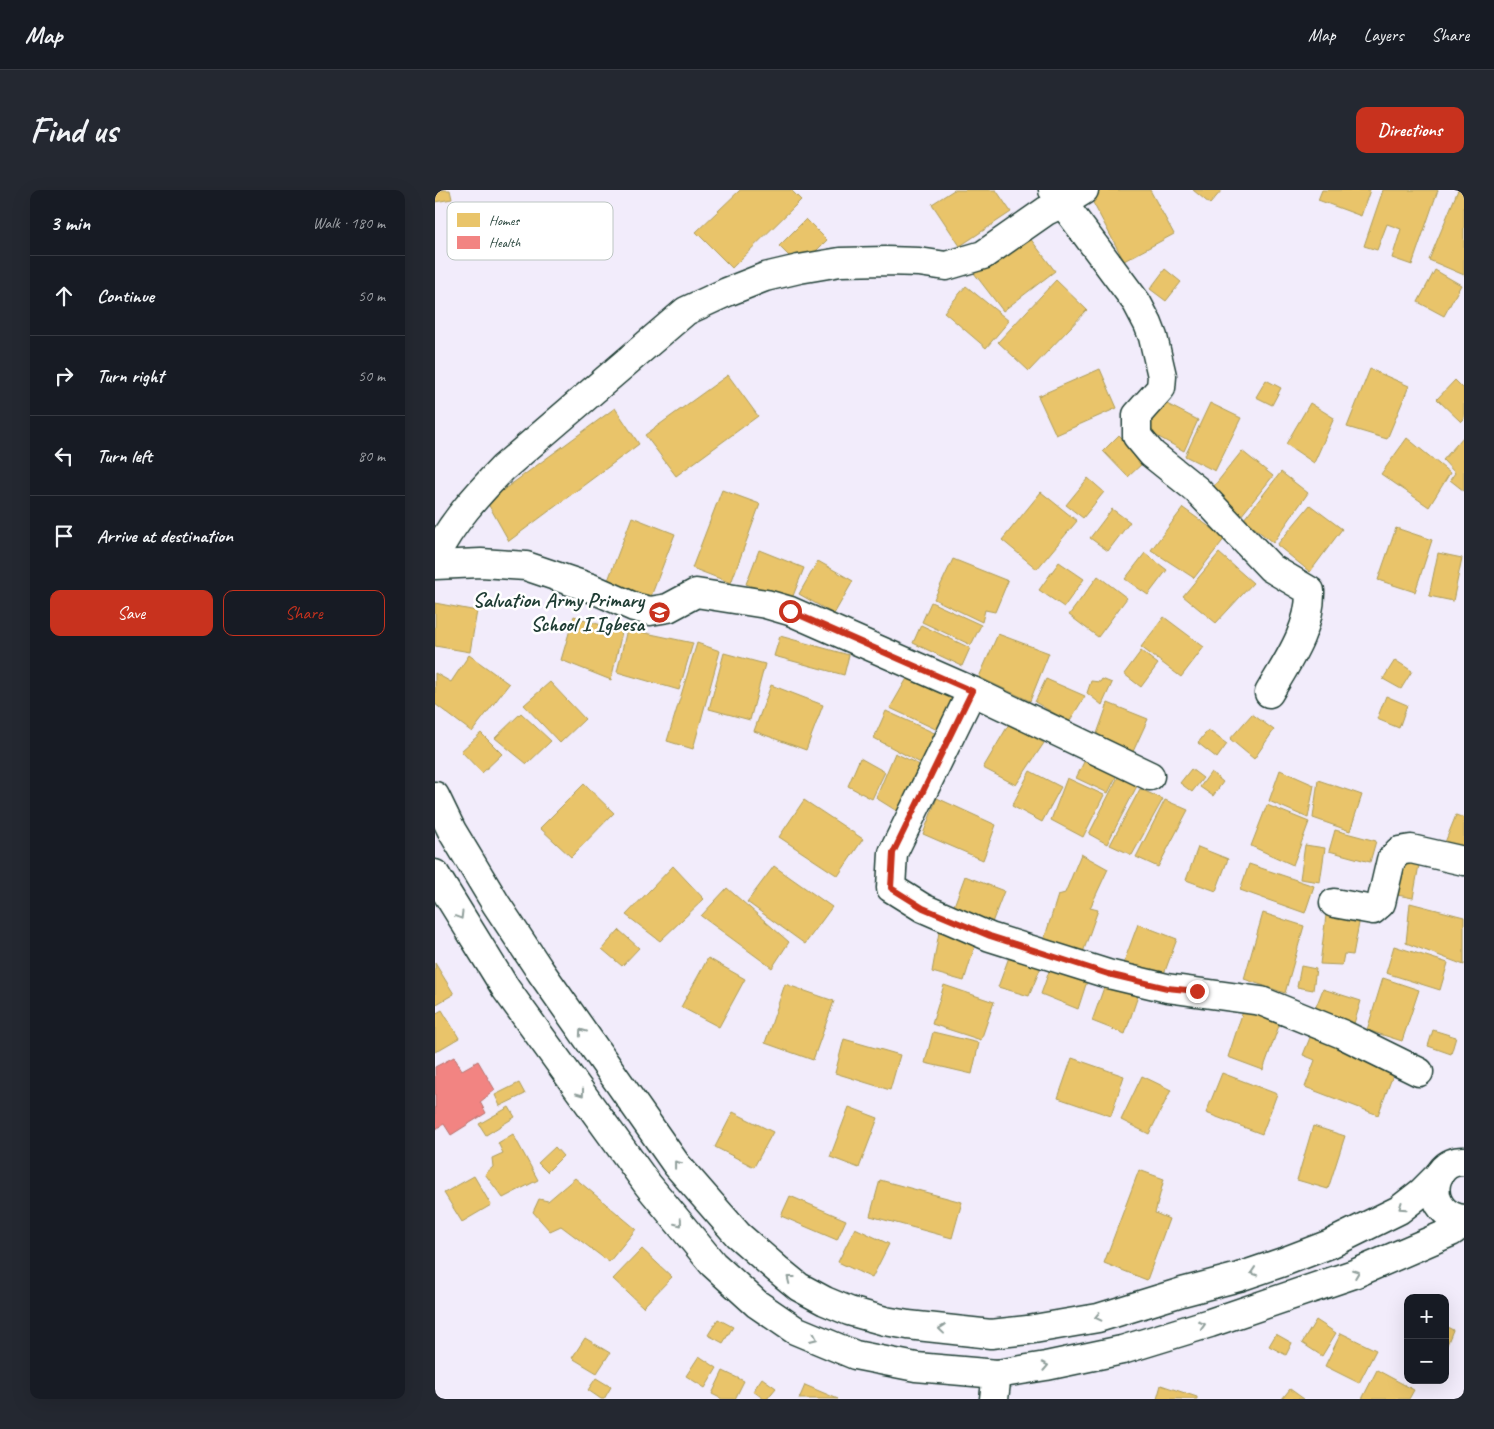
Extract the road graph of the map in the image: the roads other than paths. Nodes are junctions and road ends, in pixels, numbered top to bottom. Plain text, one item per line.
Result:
1 (1067, 194) edge
2 (435, 556) edge
3 (435, 565) edge
4 (972, 691) junction
5 (1269, 693) dead end
6 (1150, 776) dead end
7 (435, 796) edge
8 (1464, 861) edge
9 (435, 874) edge
10 (1334, 903) dead end
11 (1419, 1072) dead end
12 (1456, 1160) edge
13 (1464, 1221) edge
14 (995, 1387) edge

1 - 2 street
1 - 5 street
3 - 4 street
4 - 6 street
4 - 11 street
12 -> 7 street
8 - 10 street
9 -> 14 street
12 - 13 street
14 -> 13 street

